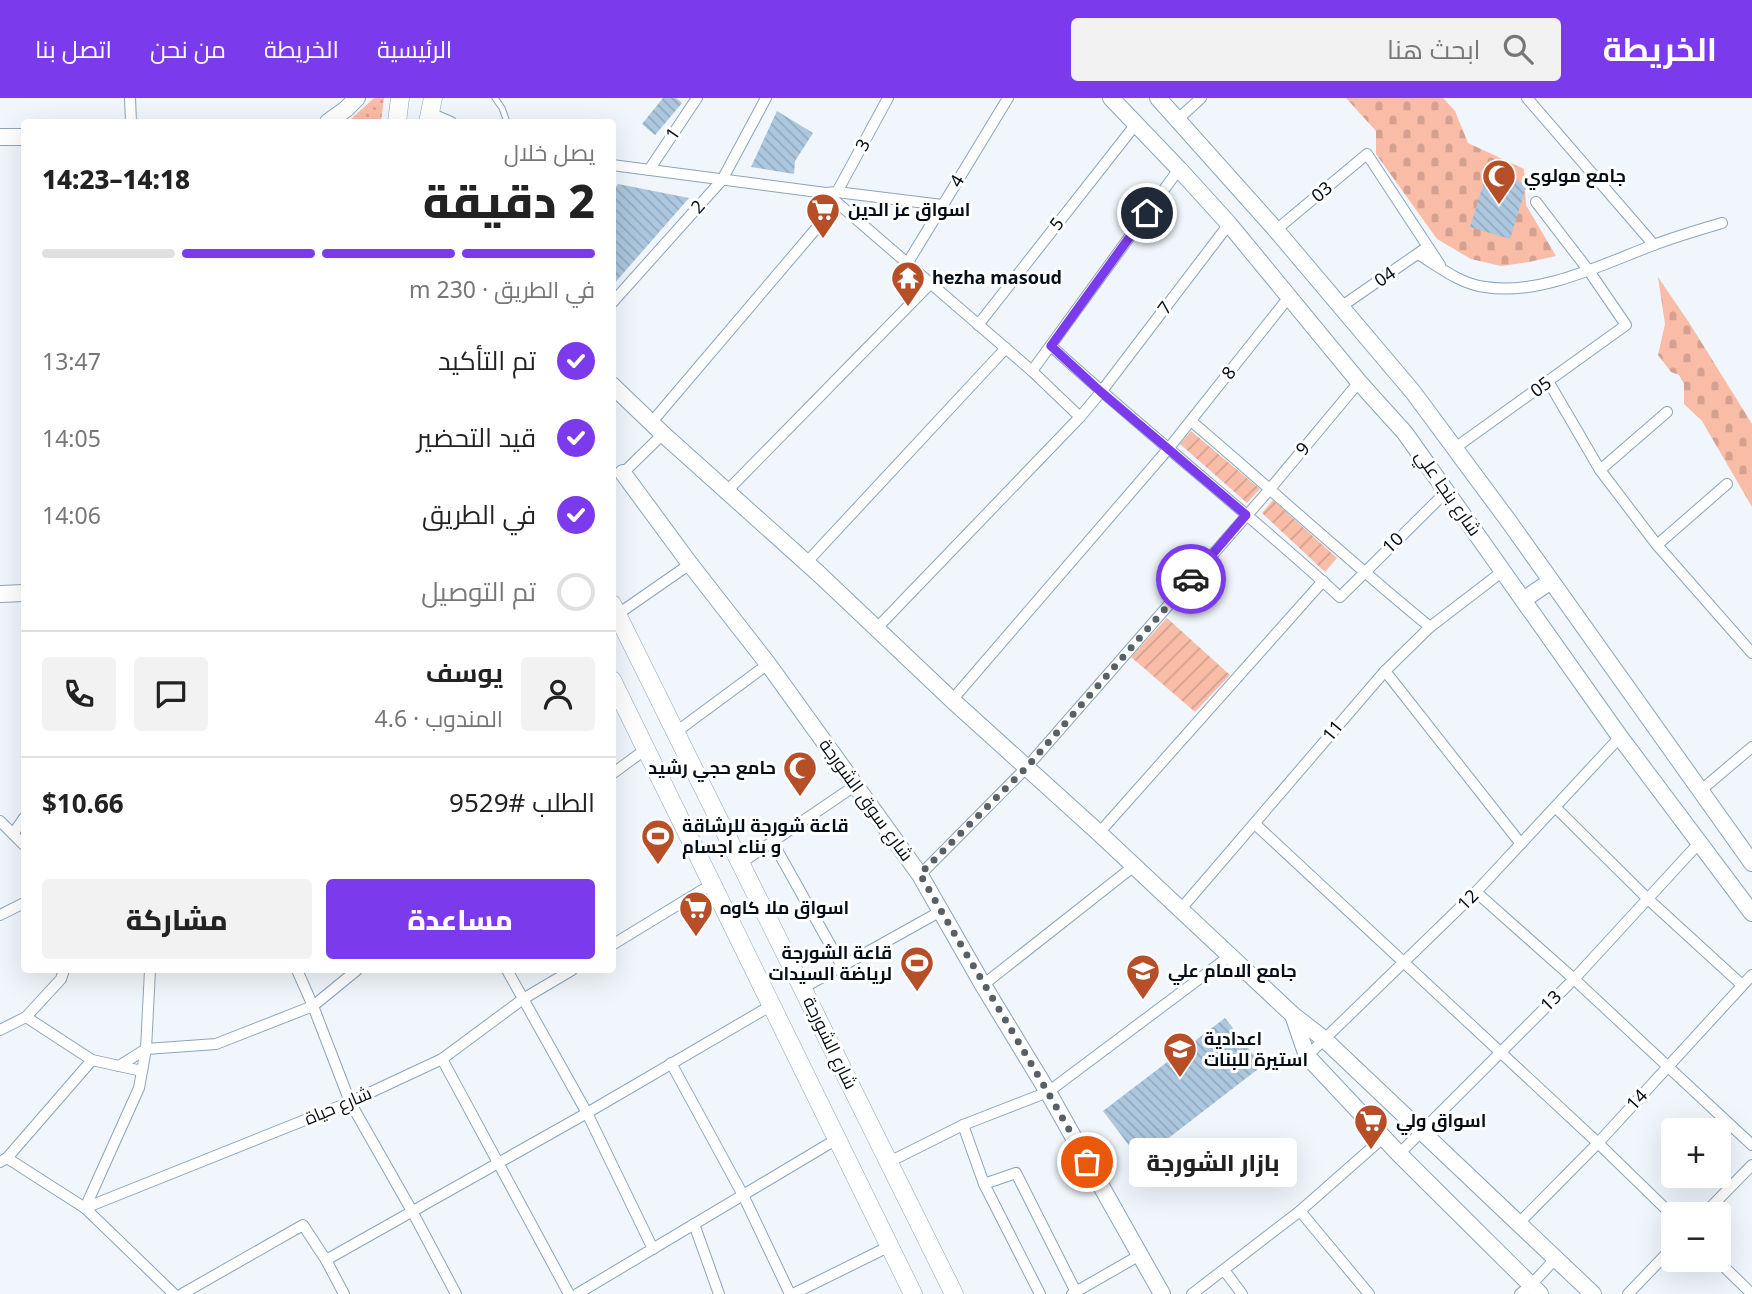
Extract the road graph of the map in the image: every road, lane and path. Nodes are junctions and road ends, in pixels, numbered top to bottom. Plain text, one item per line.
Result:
1 (130, 98) edge
2 (357, 98) edge
3 (400, 98) edge
4 (495, 98) edge
5 (697, 98) edge
6 (766, 98) edge
7 (888, 98) edge
8 (1007, 98) edge
9 (1111, 98) edge
10 (1158, 98) edge
11 (1201, 98) edge
12 (1527, 98) edge
13 (131, 119) edge
14 (332, 119) edge
15 (397, 119) edge
16 (506, 119) edge
17 (1177, 120) junction
18 (1136, 124) junction
19 (0, 137) edge
20 (21, 137) edge
21 (616, 166) edge
22 (1179, 169) junction
23 (649, 170) junction
24 (722, 180) junction
25 (832, 193) junction
26 (1536, 202) dead end
27 (837, 204) junction
28 (942, 205) junction
29 (1228, 223) junction
30 (1722, 223) dead end
31 (1276, 230) junction
32 (1654, 245) junction
33 (1423, 250) junction
34 (907, 264) junction
35 (1589, 271) junction
36 (930, 284) junction
37 (1289, 297) junction
38 (616, 299) edge
39 (1342, 306) junction
40 (978, 325) junction
41 (1051, 346) junction
42 (1006, 348) junction
43 (1032, 371) junction
44 (1548, 381) junction
45 (1359, 382) junction
46 (616, 388) edge
47 (1101, 392) junction
48 (1667, 412) dead end
49 (1080, 417) junction
50 (1191, 421) junction
51 (657, 428) junction
52 (1169, 448) junction
53 (1455, 448) junction
54 (1600, 470) junction
55 (623, 473) joint
56 (1727, 484) dead end
57 (1270, 489) junction
58 (1447, 491) junction
59 (726, 492) junction
60 (1246, 515) junction
61 (1657, 545) junction
62 (806, 563) junction
63 (690, 564) junction
64 (1503, 571) junction
65 (1363, 572) junction
66 (1323, 581) junction
67 (1551, 581) junction
68 (21, 593) edge
69 (0, 594) edge
70 (1523, 600) junction
71 (616, 611) edge
72 (616, 616) edge
73 (1430, 627) junction
74 (876, 629) junction
75 (1752, 653) edge
76 (768, 664) junction
77 (1385, 671) junction
78 (616, 688) edge
79 (952, 700) junction
80 (676, 732) junction
81 (1620, 737) junction
82 (1752, 747) edge
83 (646, 749) junction
84 (1027, 767) junction
85 (616, 771) edge
86 (856, 785) junction
87 (1700, 791) junction
88 (1555, 807) junction
89 (0, 821) edge
90 (21, 822) edge
91 (1255, 824) junction
92 (1099, 833) junction
93 (13, 834) junction
94 (772, 841) junction
95 (21, 842) edge
96 (1699, 843) junction
97 (1521, 844) junction
98 (741, 863) junction
99 (1752, 863) edge
100 (1134, 866) junction
101 (920, 874) junction
102 (712, 884) junction
103 (1476, 892) junction
104 (1648, 899) junction
105 (21, 904) edge
106 (1181, 910) junction
107 (941, 911) junction
108 (1752, 913) edge
109 (0, 915) edge
110 (616, 943) edge
111 (1231, 955) junction
112 (1404, 962) junction
113 (842, 966) junction
114 (63, 973) edge
115 (150, 973) edge
116 (299, 973) edge
117 (353, 973) edge
118 (509, 973) edge
119 (567, 973) edge
120 (1752, 975) edge
121 (1574, 979) junction
122 (983, 985) junction
123 (1742, 985) junction
124 (803, 988) junction
125 (523, 999) junction
126 (772, 1005) junction
127 (313, 1006) junction
128 (1293, 1015) junction
129 (26, 1017) junction
130 (0, 1030) edge
131 (1324, 1039) junction
132 (146, 1049) junction
133 (1500, 1052) junction
134 (1307, 1056) junction
135 (442, 1059) junction
136 (92, 1060) junction
137 (671, 1063) junction
138 (119, 1066) junction
139 (1669, 1066) junction
140 (142, 1071) junction
141 (1048, 1091) junction
142 (350, 1102) junction
143 (587, 1113) junction
144 (963, 1125) junction
145 (1420, 1131) junction
146 (1384, 1138) junction
147 (837, 1139) junction
148 (1598, 1143) junction
149 (1752, 1145) edge
150 (1399, 1154) junction
151 (4, 1160) edge
152 (498, 1162) junction
153 (889, 1162) junction
154 (1752, 1165) edge
155 (984, 1184) junction
156 (743, 1195) junction
157 (1716, 1202) edge
158 (1661, 1204) edge
159 (85, 1208) junction
160 (412, 1211) junction
161 (1300, 1211) junction
162 (1519, 1223) junction
163 (694, 1224) junction
164 (890, 1246) junction
165 (653, 1249) junction
166 (1140, 1255) junction
167 (1556, 1258) junction
168 (1661, 1260) edge
169 (326, 1261) junction
170 (1224, 1270) junction
171 (1729, 1272) edge
172 (1530, 1291) edge
173 (1075, 1293) edge
174 (174, 1294) edge
175 (182, 1294) edge
176 (344, 1294) edge
177 (456, 1294) edge
178 (569, 1294) edge
179 (577, 1294) edge
180 (719, 1294) edge
181 (791, 1294) edge
182 (913, 1294) edge
183 (954, 1294) edge
184 (1040, 1294) edge
185 (1162, 1294) edge
186 (1192, 1294) edge
187 (1242, 1294) edge
188 (1369, 1294) edge
189 (1593, 1294) edge
190 (1628, 1294) edge
191 (1752, 1294) edge

1 - 13 street
2 - 14 street
3 - 15 main road
4 - 16 lane
5 - 23 street, 1
6 - 24 street, 2
7 - 25 street, 3
8 - 28 street, 4
9 - 18 street, شارع بنجا علي
10 - 17 street, شارع بنجا علي
11 - 17 street
12 - 32 street
17 - 31 street, شارع بنجا علي
18 - 22 street, شارع بنجا علي
18 - 40 street, 5
19 - 20 street
21 - 23 street
22 - 29 street, شارع بنجا علي
22 - 41 street
23 - 24 street
24 - 25 street
24 - 38 street, 2
25 - 27 street
25 - 28 street
26 - 35 street
27 - 34 street
27 - 51 street
28 - 34 street, 4
29 - 37 street, شارع بنجا علي
29 - 47 street, 7
30 - 32 street
31 - 33 street, 03
31 - 39 street, شارع بنجا علي
32 - 35 street
33 - 35 street
33 - 39 street, 04
34 - 36 street
35 - 44 street, 05
36 - 40 street
36 - 59 street
37 - 45 street, شارع بنجا علي
37 - 50 street, 8
39 - 53 street, شارع بنجا علي
40 - 42 street
41 - 43 street
41 - 47 street
42 - 43 street
42 - 62 street
43 - 49 street
44 - 53 street, 05
44 - 54 street
45 - 57 street, 9
45 - 58 street, شارع بنجا علي
46 - 51 street
47 - 49 street, 7
47 - 52 street
48 - 54 street
49 - 74 street, 7
50 - 52 street, 8
50 - 57 street
51 - 55 street
51 - 59 street
52 - 60 street
52 - 79 street, 8
53 - 67 street, شارع بنجا علي
54 - 61 street
55 - 63 street, شارع سوق الشورجة
56 - 61 street
57 - 60 street, 9
57 - 65 street
58 - 64 street, شارع بنجا علي
58 - 65 street, 10
59 - 62 street
60 - 66 street
60 - 84 street, 9
61 - 75 street
62 - 74 street
63 - 71 street
63 - 76 street, شارع سوق الشورجة
64 - 70 street, شارع بنجا علي
64 - 73 street, 11
65 - 66 street, 10
65 - 73 street
66 - 92 street
67 - 70 street
67 - 87 street, شارع بنجا علي
68 - 69 street
70 - 81 street, شارع بنجا علي
72 - 80 main road, شارع الشورجة
73 - 77 street, 11
74 - 79 street
76 - 80 street
76 - 86 street, شارع سوق الشورجة
77 - 91 street, 11
77 - 97 street
78 - 83 main road
79 - 84 street
80 - 98 main road, شارع الشورجة
81 - 88 street, 12
81 - 96 street, شارع بنجا علي
82 - 87 street
83 - 85 street
83 - 102 main road
84 - 92 street
84 - 101 street, 9
86 - 94 street
86 - 101 street, شارع سوق الشورجة
87 - 99 street, شارع بنجا علي
88 - 97 street, 12
88 - 104 street
89 - 93 street
90 - 93 street
91 - 106 street, 11
91 - 112 street
92 - 100 street
93 - 95 street
94 - 98 street
94 - 113 street
96 - 104 street, 13
96 - 108 street, شارع بنجا علي
97 - 103 street, 12
98 - 124 main road, شارع الشورجة
100 - 106 street
100 - 122 street
101 - 107 street, شارع سوق الشورجة
102 - 110 street
102 - 126 main road
103 - 112 street, 12
103 - 121 street
104 - 121 street, 13
104 - 123 street
105 - 109 street
106 - 111 street
107 - 113 street
107 - 122 street, شارع سوق الشورجة
111 - 128 street
111 - 141 street
112 - 131 street, 12
112 - 133 street
113 - 124 street
114 - 129 street
115 - 132 street
116 - 127 street
117 - 127 street
118 - 125 street
119 - 125 street, شارع حياة
120 - 123 street, 14
121 - 133 street, 13
121 - 139 street
122 - 141 street, شارع سوق الشورجة
123 - 139 street, 14
124 - 153 main road, شارع الشورجة
125 - 135 street, شارع حياة
125 - 143 street
126 - 137 street
126 - 147 main road
127 - 132 street
127 - 142 street
128 - 131 street
128 - 134 street
129 - 130 street
129 - 136 street
131 - 134 street, 12
131 - 145 street
132 - 138 street
132 - 140 street
133 - 145 street, 13
133 - 148 street
134 - 146 street
135 - 142 street, شارع حياة
135 - 152 street
136 - 138 street
136 - 151 street
137 - 143 street
137 - 156 street
138 - 140 street
139 - 148 street, 14
139 - 149 street
140 - 159 street
141 - 144 street
141 - 166 street, شارع سوق الشورجة
142 - 159 street, شارع حياة
142 - 160 street
143 - 152 street
143 - 165 street
144 - 153 street
144 - 155 street
145 - 150 street, 13
145 - 162 street
146 - 150 street
146 - 161 street
147 - 156 street
147 - 164 main road
148 - 158 street
148 - 162 street, 14
150 - 172 street
151 - 159 street
152 - 160 street
152 - 178 street
153 - 183 main road, شارع الشورجة
154 - 157 street
155 - 173 street
155 - 184 street
156 - 163 street
156 - 181 street
159 - 174 street
160 - 169 street
160 - 177 street
161 - 170 street
161 - 188 street
162 - 167 street
163 - 165 street
163 - 180 street
164 - 181 street
164 - 182 main road
165 - 179 street
166 - 173 street
166 - 185 street, شارع سوق الشورجة
167 - 172 street
167 - 189 street
168 - 190 street
169 - 175 street
169 - 176 street
170 - 186 street
170 - 187 street
171 - 191 street

